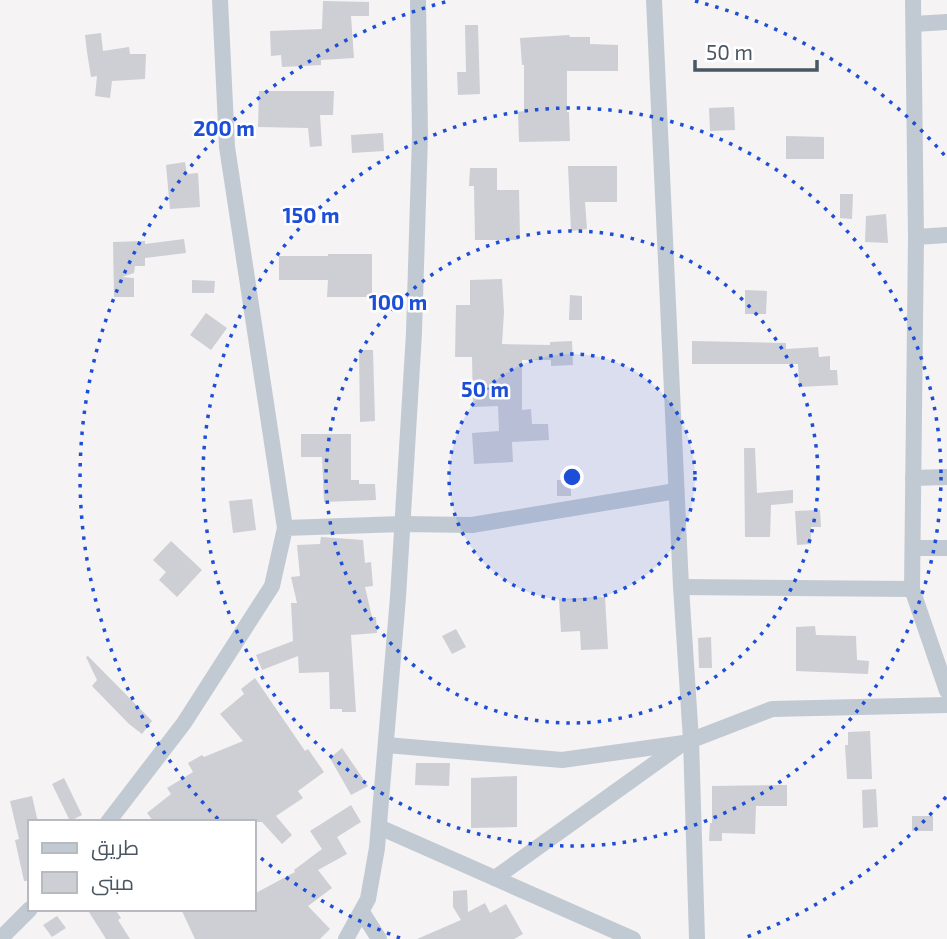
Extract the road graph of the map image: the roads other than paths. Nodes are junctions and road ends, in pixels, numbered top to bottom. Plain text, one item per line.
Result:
1 (220, 0) edge
2 (418, 0) edge
3 (654, 0) edge
4 (913, 0) edge
5 (947, 22) edge
6 (914, 23) junction
7 (947, 235) edge
8 (916, 237) junction
9 (947, 477) edge
10 (914, 478) junction
11 (677, 491) junction
12 (402, 524) junction
13 (285, 528) junction
14 (913, 548) junction
15 (947, 548) edge
16 (681, 587) junction
17 (912, 589) junction
18 (947, 691) edge
19 (947, 705) edge
20 (688, 741) junction
21 (386, 745) junction
22 (110, 820) edge
23 (379, 827) junction
24 (495, 878) junction
25 (28, 911) edge
26 (362, 912) junction
27 (0, 939) edge
28 (346, 939) edge
29 (379, 939) edge
30 (633, 939) edge
31 (697, 939) edge

1 - 13 street
2 - 12 street
3 - 11 street
4 - 6 street
5 - 6 street
6 - 8 street
7 - 8 street
8 - 10 street
9 - 10 street
10 - 14 street
11 - 12 street
11 - 16 street
12 - 13 street
12 - 21 street
13 - 22 street
14 - 15 street
14 - 17 street
16 - 17 street
16 - 20 street
17 - 18 street
19 - 20 street
20 - 21 street
20 - 24 street
20 - 31 street
21 - 23 street
23 - 24 street
23 - 26 street
24 - 30 street
25 - 27 street
26 - 28 street
26 - 29 street

